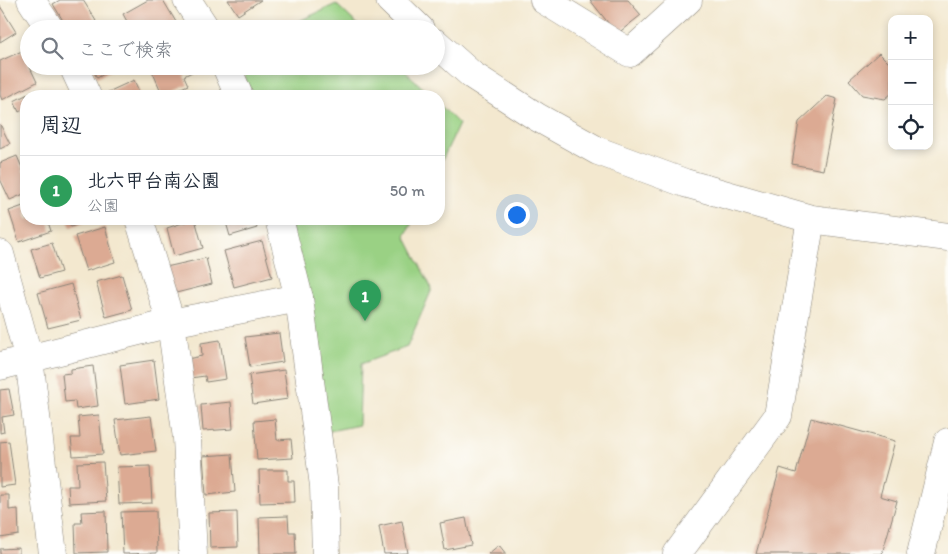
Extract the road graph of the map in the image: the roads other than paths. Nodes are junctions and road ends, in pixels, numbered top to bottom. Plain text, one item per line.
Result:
1 (31, 0) edge
2 (187, 0) edge
3 (390, 0) edge
4 (544, 0) edge
5 (688, 0) edge
6 (44, 20) edge
7 (200, 20) edge
8 (411, 20) edge
9 (445, 51) edge
10 (76, 75) edge
11 (230, 75) edge
12 (84, 90) edge
13 (236, 90) edge
14 (811, 219) junction
15 (142, 225) edge
16 (281, 225) edge
17 (948, 237) edge
18 (0, 254) edge
19 (299, 298) junction
20 (171, 323) junction
21 (29, 360) junction
22 (0, 366) edge
23 (948, 442) edge
24 (53, 554) edge
25 (193, 554) edge
26 (326, 554) edge
27 (677, 554) edge
28 (921, 554) edge

1 - 6 main road
2 - 7 main road
3 - 8 main road
4 - 5 main road
9 - 14 main road
10 - 12 main road
11 - 13 main road
14 - 17 main road
14 - 27 main road
15 - 20 main road
16 - 19 main road
18 - 21 main road
19 - 20 main road
19 - 26 main road
20 - 21 main road
20 - 25 main road
21 - 22 main road
21 - 24 main road
23 - 28 main road

